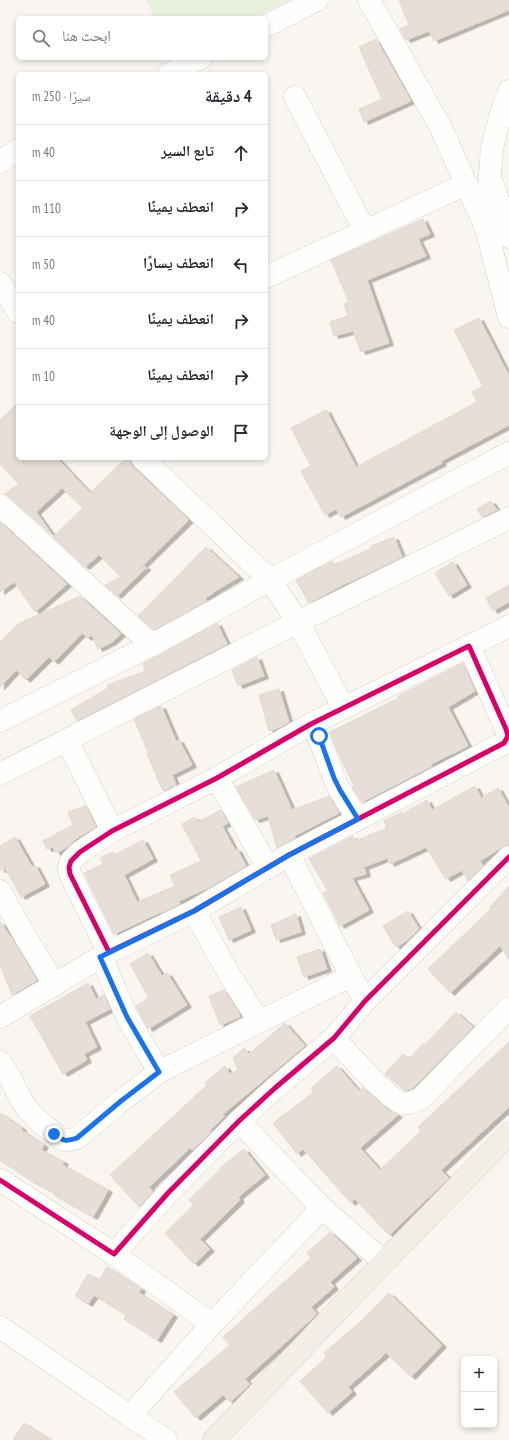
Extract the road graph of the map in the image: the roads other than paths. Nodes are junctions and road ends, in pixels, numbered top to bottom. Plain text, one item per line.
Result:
1 (317, 0) edge
2 (369, 0) edge
3 (268, 25) edge
4 (197, 60) edge
5 (173, 72) edge
6 (509, 92) edge
7 (295, 97) dead end
8 (16, 151) edge
9 (0, 162) edge
10 (490, 176) junction
11 (466, 184) junction
12 (486, 228) junction
13 (365, 231) junction
14 (509, 237) edge
15 (268, 277) edge
16 (0, 283) edge
17 (16, 309) edge
18 (509, 317) edge
19 (509, 453) edge
20 (144, 460) edge
21 (0, 505) edge
22 (509, 518) edge
23 (270, 580) junction
24 (298, 622) junction
25 (509, 626) edge
26 (152, 645) junction
27 (468, 646) junction
28 (343, 707) junction
29 (0, 721) edge
30 (311, 724) junction
31 (67, 740) junction
32 (0, 774) edge
33 (217, 778) junction
34 (358, 819) junction
35 (112, 830) junction
36 (289, 855) junction
37 (509, 857) edge
38 (268, 868) junction
39 (0, 891) edge
40 (194, 911) junction
41 (105, 954) junction
42 (351, 976) junction
43 (54, 984) junction
44 (365, 1001) junction
45 (509, 1008) edge
46 (0, 1017) edge
47 (260, 1021) junction
48 (334, 1038) junction
49 (0, 1062) edge
50 (159, 1072) junction
51 (238, 1121) junction
52 (509, 1134) edge
53 (0, 1180) edge
54 (322, 1208) junction
55 (114, 1254) junction
56 (384, 1262) junction
57 (212, 1324) junction
58 (0, 1328) edge
59 (130, 1416) junction
60 (166, 1440) edge
61 (214, 1440) edge

1 - 3 street
2 - 11 street
4 - 5 street
6 - 10 street
7 - 13 street
8 - 9 street
10 - 12 street
10 - 14 street
11 - 12 street
11 - 13 street
12 - 18 street
13 - 15 street
16 - 17 street
19 - 23 street
20 - 23 street
21 - 26 street
22 - 24 street
23 - 24 street
23 - 26 street
24 - 28 street
24 - 31 street
25 - 27 street
26 - 29 street
27 - 28 street
27 - 34 street
28 - 30 street
30 - 33 street
30 - 34 street
31 - 32 street
31 - 35 street
33 - 35 street
33 - 38 street
34 - 36 street
35 - 41 street
36 - 38 street
36 - 42 street
37 - 44 street
38 - 40 street
39 - 43 street
40 - 41 street
40 - 47 street
41 - 43 street
41 - 50 street
42 - 44 street
42 - 47 street
43 - 46 street
44 - 48 street
45 - 48 street
47 - 50 street
48 - 51 street
49 - 50 street
51 - 54 street
51 - 55 street
52 - 56 main road
53 - 55 street
54 - 56 street
54 - 57 street
55 - 57 street
56 - 61 main road
57 - 59 street
58 - 59 street
59 - 60 street

